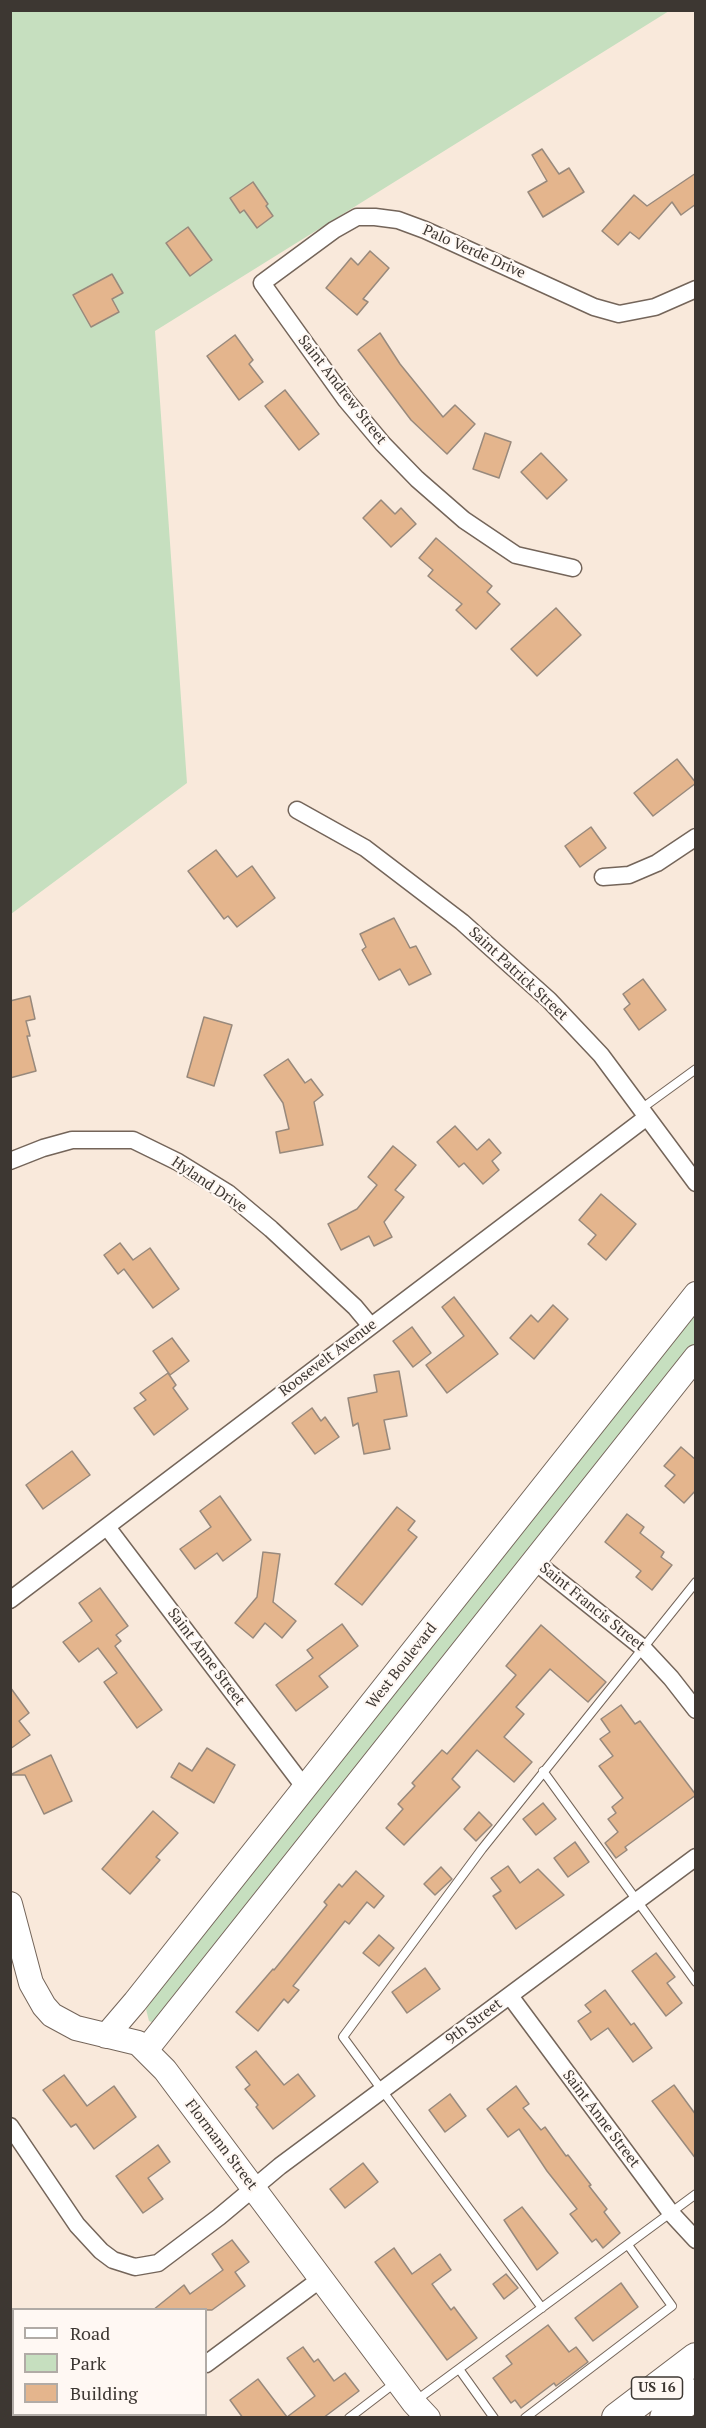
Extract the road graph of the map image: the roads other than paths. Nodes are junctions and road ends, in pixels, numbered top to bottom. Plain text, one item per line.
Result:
1 (262, 283) joint
2 (696, 289) edge
3 (573, 568) dead end
4 (297, 810) dead end
5 (696, 837) edge
6 (603, 877) dead end
7 (696, 1068) edge
8 (644, 1113) junction
9 (10, 1161) edge
10 (696, 1183) edge
11 (696, 1294) edge
12 (370, 1326) junction
13 (696, 1357) edge
14 (107, 1527) junction
15 (533, 1560) junction
16 (696, 1582) edge
17 (10, 1600) edge
18 (644, 1648) junction
19 (696, 1710) edge
20 (543, 1771) junction
21 (305, 1788) junction
22 (696, 1857) edge
23 (636, 1902) junction
24 (10, 1904) edge
25 (696, 1982) edge
26 (510, 1996) junction
27 (106, 2036) junction
28 (146, 2050) junction
29 (381, 2091) junction
30 (10, 2126) edge
31 (253, 2187) junction
32 (696, 2194) edge
33 (671, 2212) junction
34 (696, 2240) edge
35 (628, 2245) junction
36 (322, 2278) junction
37 (542, 2308) junction
38 (696, 2358) edge
39 (207, 2363) edge
40 (459, 2369) junction
41 (398, 2381) junction
42 (696, 2394) edge
43 (421, 2410) edge
44 (352, 2417) edge
45 (494, 2418) edge
46 (525, 2418) edge
47 (617, 2418) edge
48 (665, 2418) edge

1 - 2 street, Palo Verde Drive
1 - 3 street, Saint Andrew Street
4 - 8 street, Saint Patrick Street
5 - 6 street
7 - 8 lane
8 - 10 street, Saint Patrick Street
8 - 12 street, Roosevelt Avenue
9 - 12 street, Hyland Drive
11 - 21 street, West Boulevard
12 - 14 street, Roosevelt Avenue
13 - 15 street
14 - 17 street, Roosevelt Avenue
14 - 21 street, Saint Anne Street
15 - 18 street, Saint Francis Street
15 - 28 street
16 - 18 lane
18 - 19 street, Saint Francis Street
18 - 20 lane
20 - 23 lane
20 - 29 lane
21 - 27 street, West Boulevard
22 - 23 street, 9th Street
23 - 25 lane
23 - 26 street, 9th Street
24 - 27 street, Flormann Street
26 - 29 street, 9th Street
26 - 33 street, Saint Anne Street
27 - 28 street, Flormann Street
28 - 31 street, Flormann Street
29 - 31 street, 9th Street
29 - 37 lane
30 - 31 street, 9th Street
31 - 36 street, Flormann Street
32 - 33 lane
33 - 34 street, Saint Anne Street
33 - 35 lane
35 - 37 lane
35 - 46 lane
36 - 39 street
36 - 41 street, Flormann Street
37 - 40 lane
38 - 47 highway, US 16
40 - 43 lane
40 - 45 lane
41 - 43 street, Flormann Street
41 - 44 lane
42 - 48 highway, US 16

